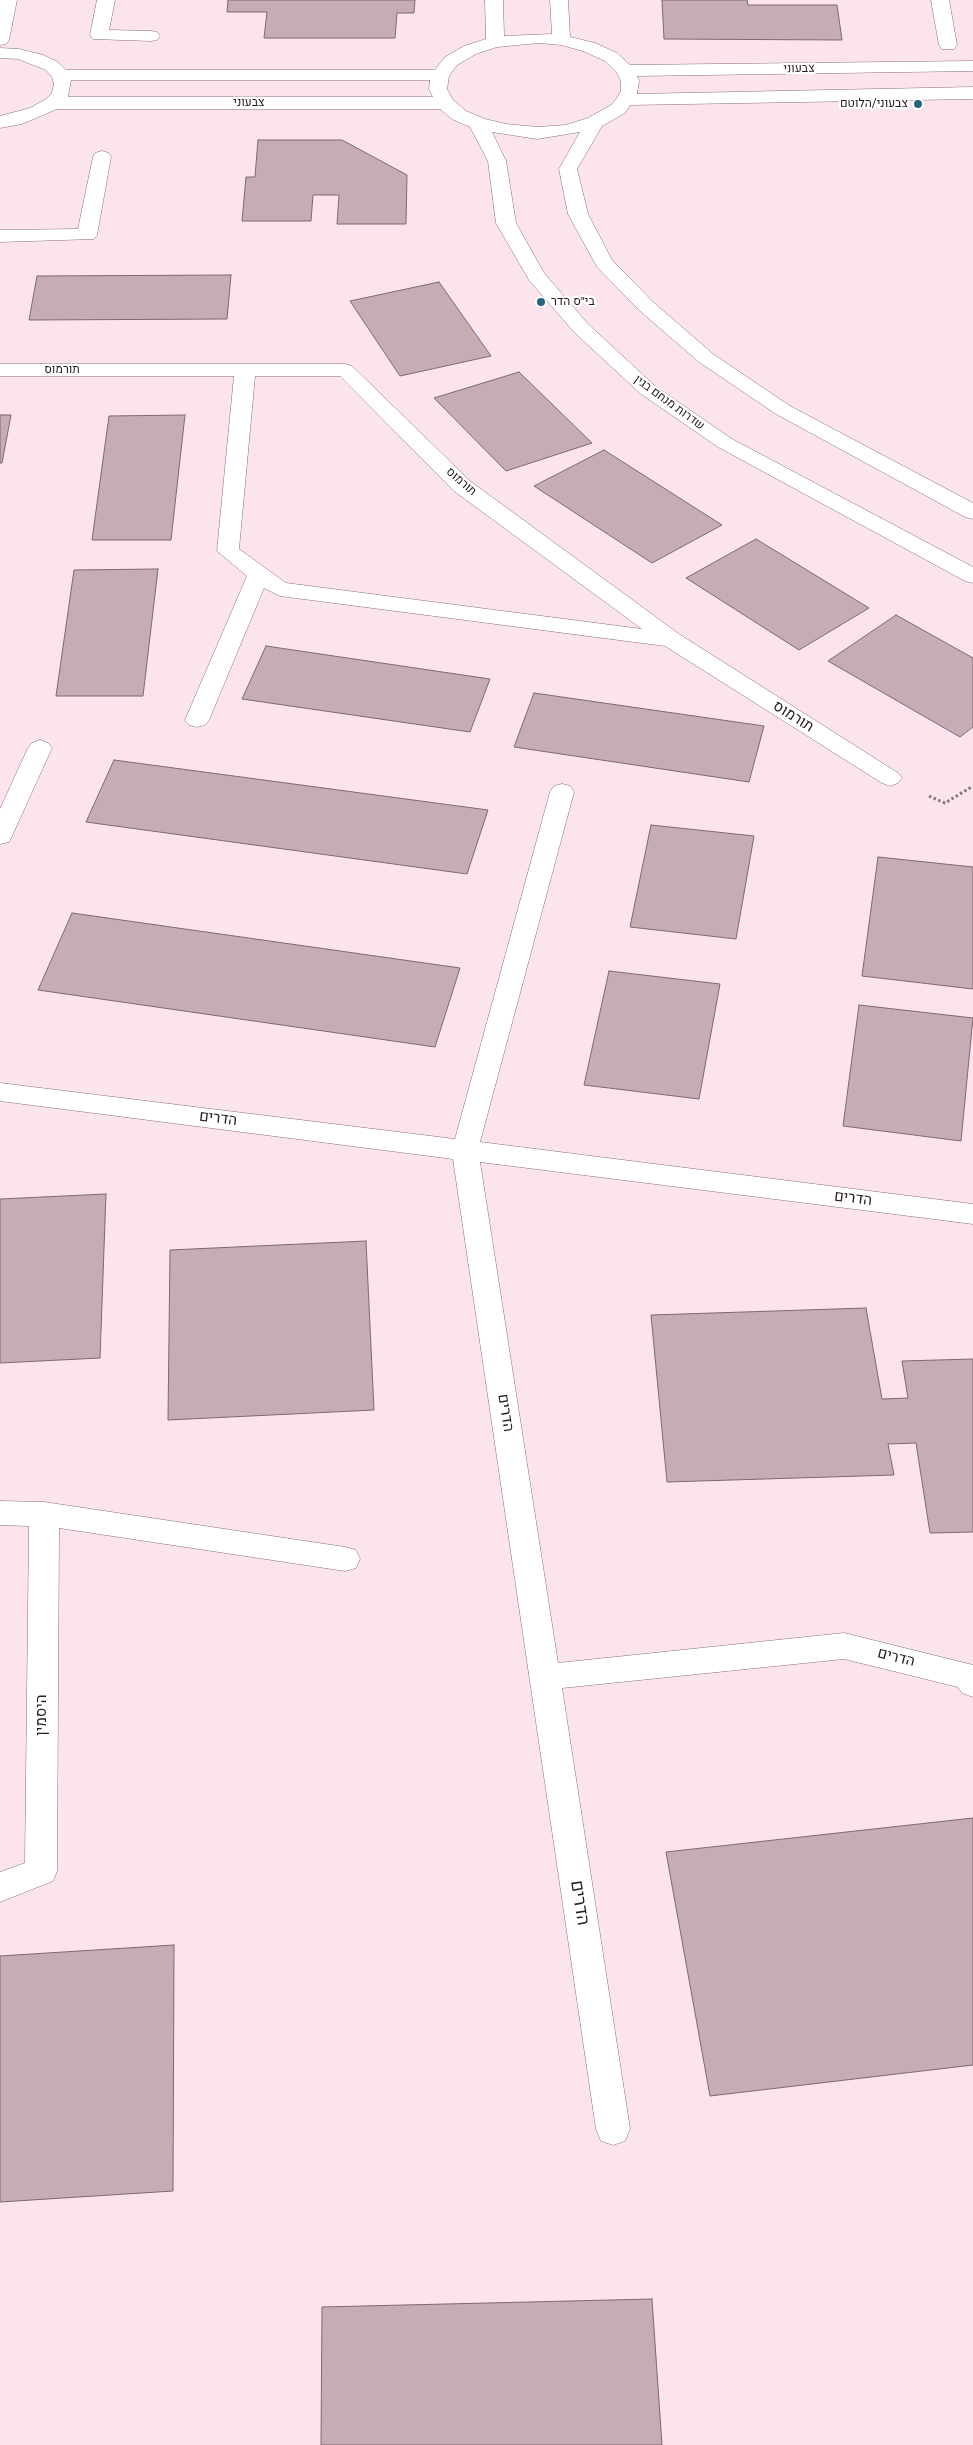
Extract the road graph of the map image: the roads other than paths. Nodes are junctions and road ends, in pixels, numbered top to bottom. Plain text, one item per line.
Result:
1 (8, 0) edge
2 (106, 0) edge
3 (494, 0) edge
4 (559, 0) edge
5 (940, 0) edge
6 (150, 36) dead end
7 (0, 40) edge
8 (561, 40) junction
9 (495, 42) junction
10 (948, 45) dead end
11 (0, 53) edge
12 (973, 66) edge
13 (625, 71) junction
14 (440, 74) junction
15 (61, 75) junction
16 (973, 93) edge
17 (626, 100) junction
18 (53, 102) junction
19 (445, 103) junction
20 (0, 122) edge
21 (595, 122) junction
22 (478, 124) junction
23 (102, 157) dead end
24 (0, 236) edge
25 (0, 370) edge
26 (245, 370) junction
27 (973, 512) edge
28 (259, 574) junction
29 (973, 576) edge
30 (671, 639) junction
31 (197, 720) dead end
32 (40, 748) dead end
33 (890, 778) dead end
34 (562, 792) dead end
35 (0, 836) edge
36 (0, 1092) edge
37 (465, 1150) junction
38 (973, 1214) edge
39 (0, 1513) edge
40 (44, 1514) junction
41 (345, 1560) dead end
42 (545, 1677) junction
43 (973, 1684) edge
44 (0, 1887) edge
45 (613, 2130) dead end

1 - 7 street
2 - 6 street
3 - 9 street
4 - 8 street
5 - 10 street
8 - 9 street
8 - 13 street
9 - 14 street
11 - 15 street
12 - 13 street, צבעוני
13 - 17 street
14 - 15 street, צבעוני
14 - 19 street
15 - 18 street
16 - 17 street, צבעוני
17 - 21 street
18 - 19 street, צבעוני
18 - 20 street
19 - 22 street
21 - 22 street
21 - 27 street
22 - 29 street, שדרות מנחם בגין
23 - 24 street
25 - 26 street, תורמוס
26 - 28 street, תורמוס
26 - 30 street, תורמוס
28 - 30 street, תורמוס
28 - 31 street
30 - 33 street, תורמוס
32 - 35 street
34 - 37 street
36 - 37 street, הדרים
37 - 38 street, הדרים
37 - 42 street, הדרים
39 - 40 street
40 - 41 street
40 - 44 street, היסמין
42 - 43 street, הדרים
42 - 45 street, הדרים

